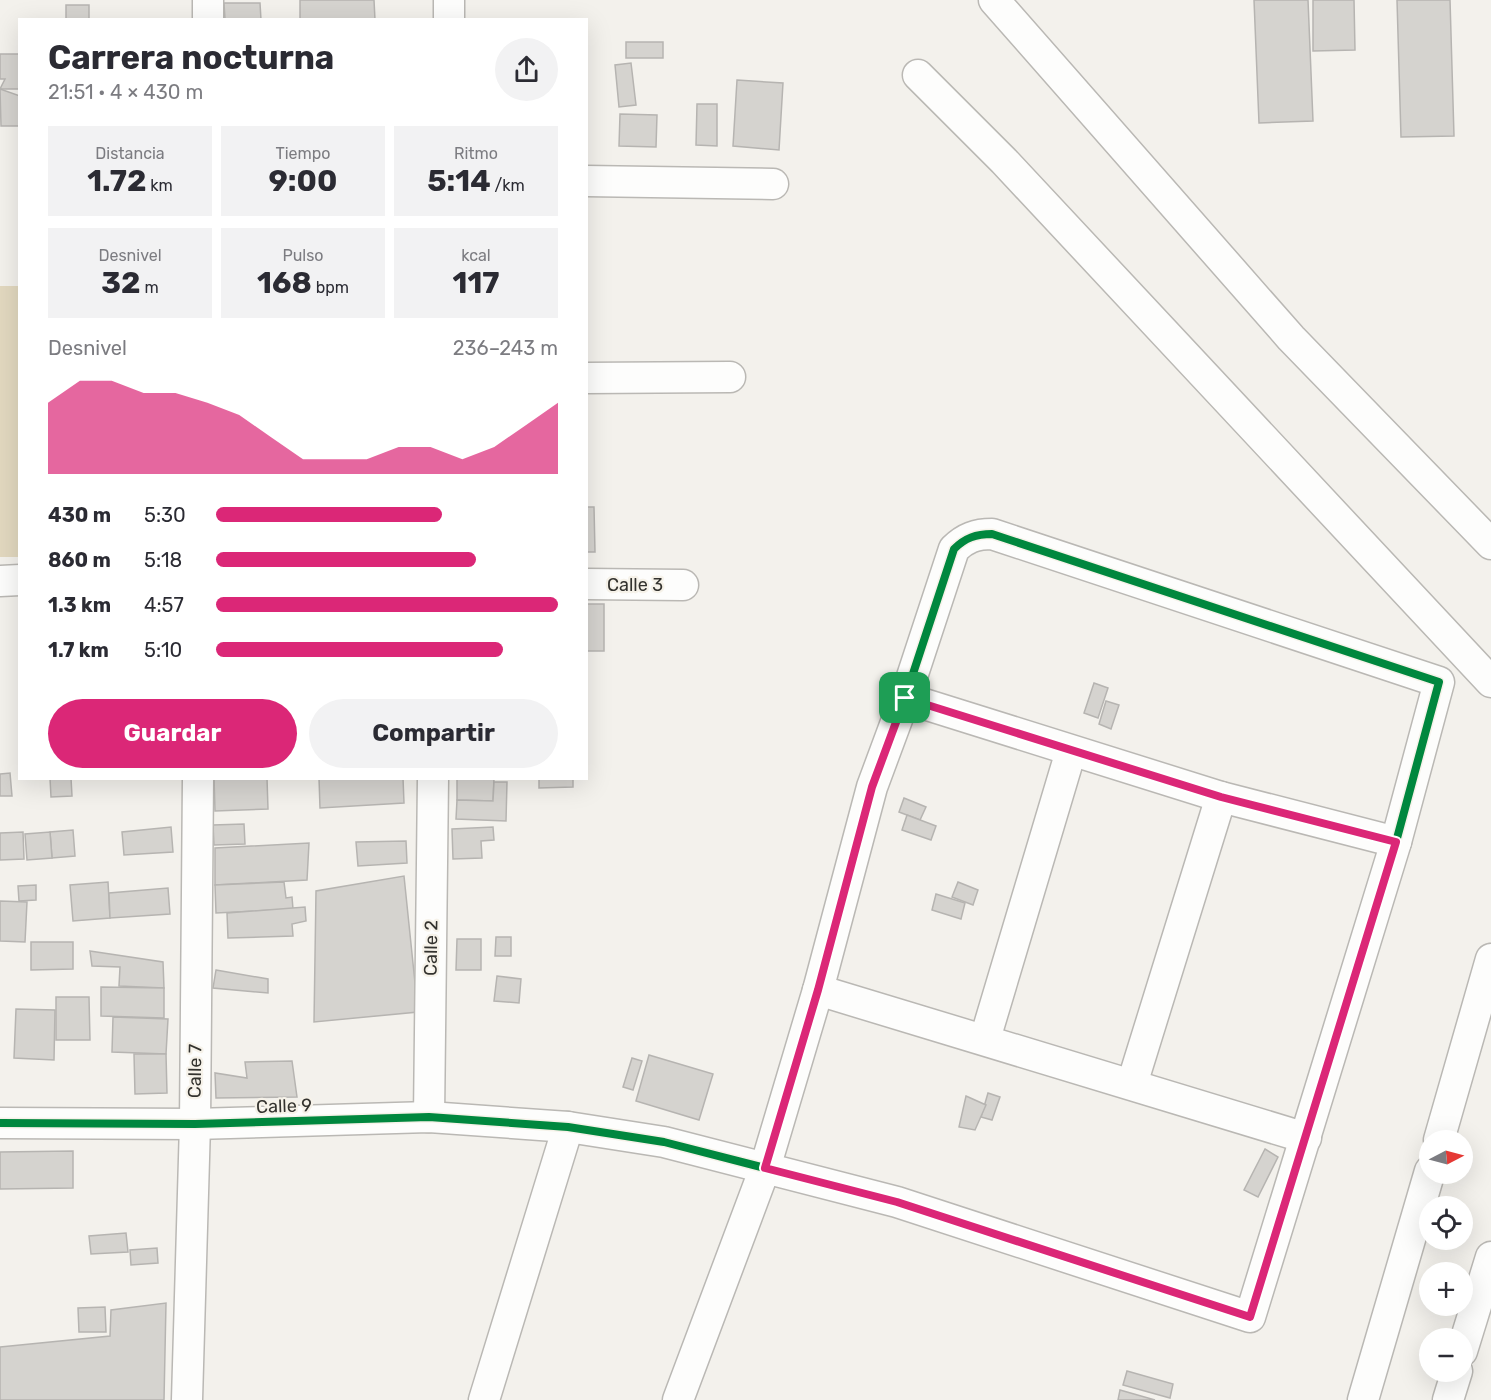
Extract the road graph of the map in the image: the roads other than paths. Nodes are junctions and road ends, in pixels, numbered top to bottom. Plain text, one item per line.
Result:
1 (208, 0) edge
2 (450, 0) edge
3 (994, 0) edge
4 (208, 18) edge
5 (449, 18) edge
6 (918, 75) dead end
7 (588, 181) edge
8 (772, 184) dead end
9 (730, 377) dead end
10 (588, 378) edge
11 (1491, 544) edge
12 (18, 580) edge
13 (0, 581) edge
14 (588, 585) edge
15 (682, 585) dead end
16 (1455, 642) junction
17 (1438, 682) junction
18 (1491, 682) edge
19 (905, 698) junction
20 (1071, 751) junction
21 (198, 780) edge
22 (433, 780) edge
23 (1221, 797) junction
24 (1396, 842) junction
25 (1491, 959) edge
26 (818, 990) junction
27 (985, 1039) junction
28 (1132, 1084) junction
29 (429, 1117) junction
30 (0, 1123) edge
31 (195, 1124) junction
32 (568, 1127) junction
33 (1442, 1130) edge
34 (1306, 1138) junction
35 (765, 1168) junction
36 (1426, 1184) edge
37 (1491, 1257) edge
38 (1469, 1328) edge
39 (1454, 1382) edge
40 (186, 1400) edge
41 (484, 1400) edge
42 (678, 1400) edge
43 (1363, 1400) edge
44 (1448, 1400) edge

1 - 4 street
2 - 5 street
3 - 11 street
6 - 16 street
7 - 8 street
9 - 10 street
12 - 13 street
14 - 15 street, Calle 3
16 - 17 street
16 - 18 street
17 - 19 street
17 - 24 street
19 - 20 street
19 - 26 street
20 - 23 street
20 - 27 street
21 - 31 street, Calle 7
22 - 29 street, Calle 2
23 - 24 street
23 - 28 street
24 - 34 street
25 - 33 street
26 - 27 street
26 - 35 street
27 - 28 street
28 - 34 street
29 - 31 street, Calle 9
29 - 32 street, Calle 9
30 - 31 street, Calle 9
31 - 40 street, Calle 7
32 - 35 street, Calle 9
32 - 41 street
34 - 35 street, Calle 9
35 - 42 street
36 - 43 street
37 - 38 street
39 - 44 street

